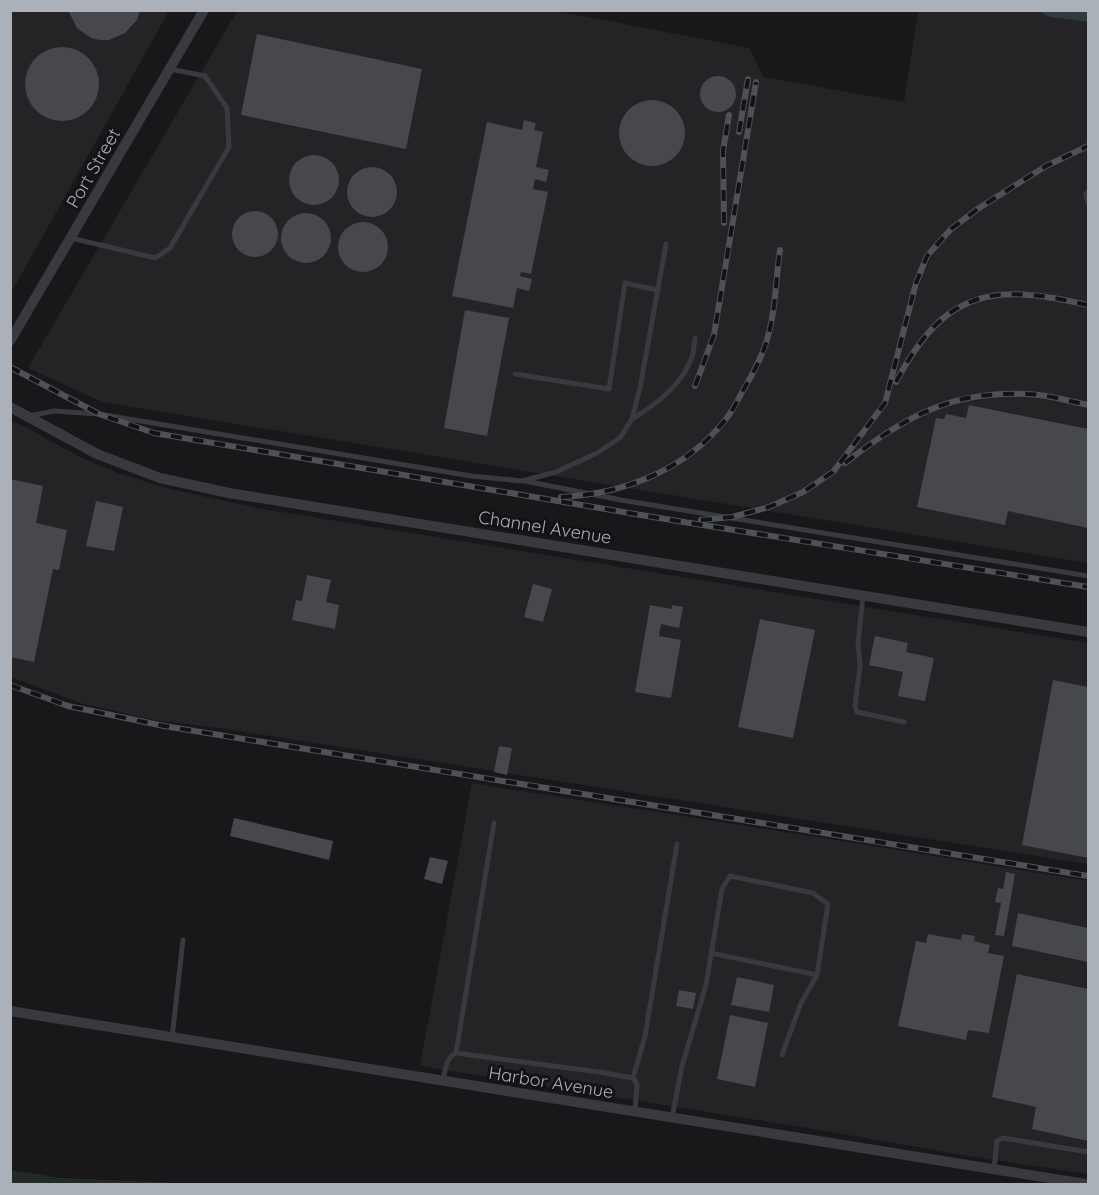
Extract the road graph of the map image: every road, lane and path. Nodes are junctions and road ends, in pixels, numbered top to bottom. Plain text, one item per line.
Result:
1 (204, 10) edge
2 (170, 69) junction
3 (1089, 192) edge
4 (1089, 203) edge
5 (71, 238) junction
6 (666, 244) dead end
7 (657, 290) junction
8 (695, 338) dead end
9 (10, 341) edge
10 (515, 374) dead end
11 (10, 407) edge
12 (28, 416) junction
13 (632, 419) junction
14 (522, 481) junction
15 (1089, 576) edge
16 (863, 596) junction
17 (1089, 632) edge
18 (904, 722) dead end
19 (494, 823) dead end
20 (677, 844) dead end
21 (183, 940) dead end
22 (711, 953) junction
23 (817, 975) junction
24 (10, 1011) edge
25 (172, 1038) junction
26 (456, 1053) junction
27 (782, 1055) dead end
28 (633, 1078) junction
29 (443, 1081) junction
30 (635, 1112) junction
31 (672, 1118) junction
32 (1089, 1152) edge
33 (994, 1170) junction
34 (1086, 1185) edge

1 - 2 street, Port Street
2 - 5 street, Port Street
2 - 5 lane
3 - 4 lane
5 - 9 street, Port Street
6 - 7 lane
7 - 10 lane
7 - 13 lane
8 - 13 lane
11 - 12 street, Channel Avenue
12 - 14 lane
12 - 16 street, Channel Avenue
13 - 14 lane
14 - 15 lane
16 - 17 street, Channel Avenue
16 - 18 lane
19 - 26 lane
20 - 28 lane
21 - 25 lane
22 - 23 lane
22 - 23 lane
22 - 31 lane
23 - 27 lane
24 - 25 street, Harbor Avenue
25 - 29 street, Harbor Avenue
26 - 28 lane
26 - 29 lane
28 - 30 lane
29 - 30 street, Harbor Avenue
30 - 31 street, Harbor Avenue
31 - 33 street, Harbor Avenue
32 - 33 lane
33 - 34 street, Harbor Avenue

